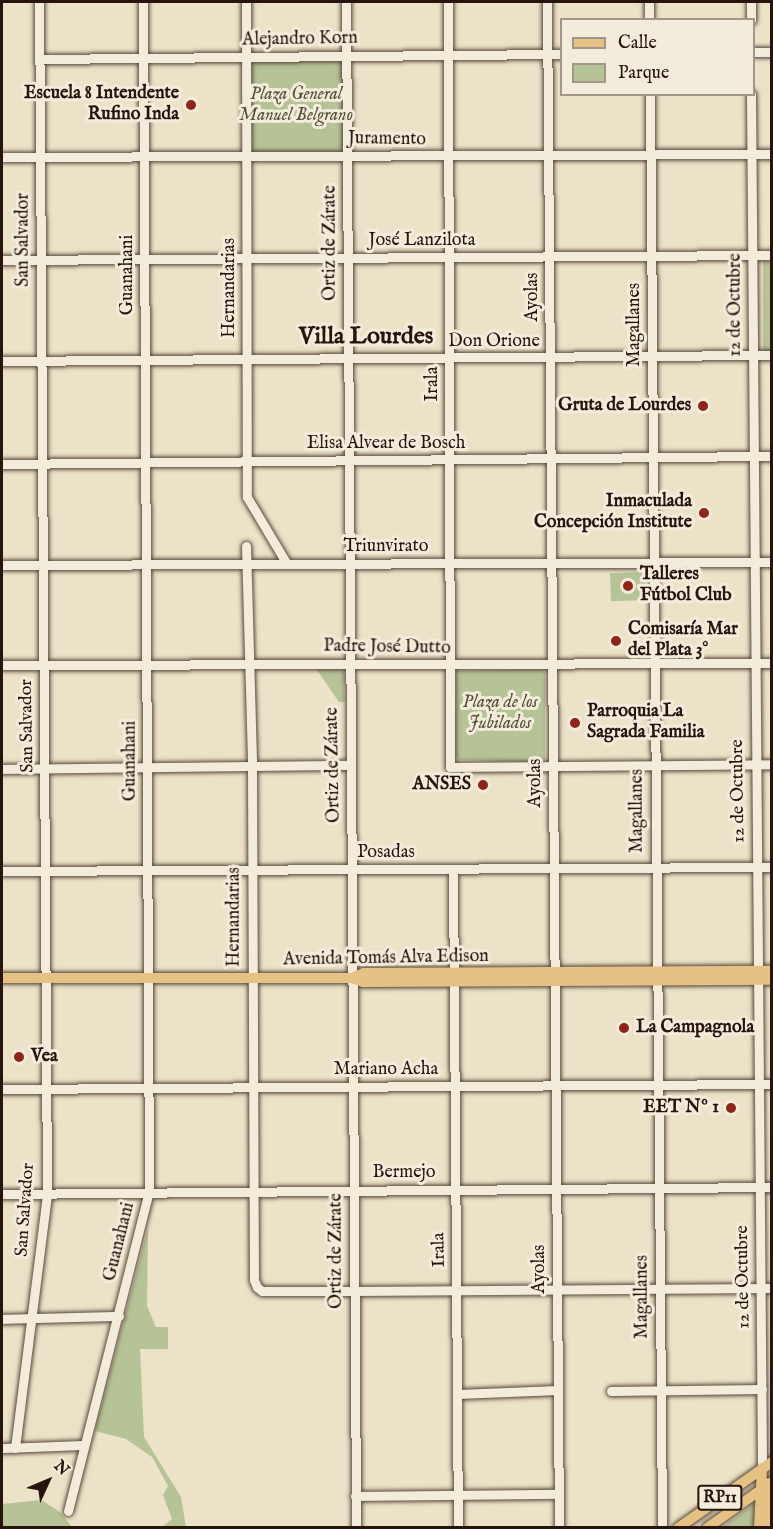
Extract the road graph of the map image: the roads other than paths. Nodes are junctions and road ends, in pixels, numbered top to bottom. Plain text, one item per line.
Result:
1 (39, 2) edge
2 (143, 2) edge
3 (246, 2) edge
4 (346, 2) edge
5 (448, 2) edge
6 (547, 2) edge
7 (649, 2) edge
8 (751, 2) edge
9 (650, 18) edge
10 (751, 18) edge
11 (755, 52) edge
12 (771, 52) edge
13 (548, 54) junction
14 (560, 54) edge
15 (450, 55) junction
16 (347, 56) junction
17 (246, 57) junction
18 (144, 58) junction
19 (39, 59) junction
20 (650, 96) edge
21 (751, 96) edge
22 (752, 154) junction
23 (771, 154) edge
24 (650, 155) junction
25 (144, 156) junction
26 (347, 156) junction
27 (548, 156) junction
28 (40, 157) junction
29 (245, 157) junction
30 (2, 158) edge
31 (448, 158) junction
32 (752, 255) junction
33 (771, 255) edge
34 (549, 256) junction
35 (651, 256) junction
36 (450, 257) junction
37 (248, 258) junction
38 (348, 258) junction
39 (145, 259) junction
40 (2, 260) edge
41 (41, 260) junction
42 (753, 355) junction
43 (771, 355) edge
44 (652, 357) junction
45 (449, 358) junction
46 (550, 358) junction
47 (347, 359) junction
48 (145, 360) junction
49 (246, 360) junction
50 (2, 361) edge
51 (42, 361) junction
52 (754, 456) junction
53 (771, 456) edge
54 (652, 459) junction
55 (450, 460) junction
56 (550, 460) junction
57 (349, 461) junction
58 (247, 462) junction
59 (146, 463) junction
60 (2, 464) edge
61 (43, 464) junction
62 (246, 546) dead end
63 (771, 561) edge
64 (551, 562) junction
65 (653, 562) junction
66 (754, 562) junction
67 (350, 563) junction
68 (447, 563) junction
69 (43, 564) junction
70 (146, 564) junction
71 (246, 564) junction
72 (287, 564) junction
73 (2, 565) edge
74 (349, 663) junction
75 (754, 663) junction
76 (771, 663) edge
77 (248, 664) junction
78 (654, 664) junction
79 (2, 665) edge
80 (44, 665) junction
81 (147, 665) junction
82 (450, 665) junction
83 (552, 665) junction
84 (756, 764) junction
85 (771, 764) edge
86 (351, 765) junction
87 (654, 765) junction
88 (147, 767) junction
89 (252, 767) junction
90 (553, 767) junction
91 (2, 769) edge
92 (45, 769) junction
93 (655, 867) junction
94 (756, 867) junction
95 (771, 867) edge
96 (553, 868) junction
97 (453, 869) junction
98 (252, 870) junction
99 (352, 870) junction
100 (2, 871) edge
101 (45, 871) junction
102 (148, 871) junction
103 (771, 971) edge
104 (655, 976) junction
105 (757, 976) junction
106 (453, 977) junction
107 (554, 977) junction
108 (2, 978) edge
109 (46, 978) junction
110 (148, 978) junction
111 (252, 978) junction
112 (352, 978) junction
113 (771, 980) edge
114 (759, 1084) junction
115 (771, 1084) edge
116 (655, 1085) junction
117 (454, 1086) junction
118 (555, 1086) junction
119 (252, 1087) junction
120 (353, 1087) junction
121 (149, 1088) junction
122 (2, 1089) edge
123 (47, 1089) junction
124 (771, 1186) edge
125 (760, 1187) junction
126 (556, 1188) junction
127 (659, 1188) junction
128 (456, 1189) junction
129 (354, 1190) junction
130 (253, 1191) junction
131 (149, 1192) junction
132 (2, 1194) edge
133 (47, 1194) junction
134 (660, 1288) junction
135 (760, 1288) junction
136 (771, 1288) edge
137 (557, 1290) junction
138 (354, 1291) junction
139 (457, 1291) junction
140 (119, 1316) junction
141 (2, 1319) edge
142 (32, 1319) junction
143 (762, 1389) junction
144 (558, 1390) junction
145 (661, 1390) junction
146 (611, 1391) dead end
147 (457, 1394) junction
148 (84, 1445) junction
149 (2, 1448) edge
150 (15, 1448) junction
151 (767, 1465) edge
152 (765, 1487) edge
153 (458, 1494) junction
154 (559, 1494) junction
155 (356, 1496) junction
156 (68, 1511) dead end
157 (356, 1527) edge
158 (458, 1527) edge
159 (559, 1527) edge
160 (662, 1527) edge
161 (678, 1527) edge
162 (707, 1527) edge
163 (759, 1527) edge
164 (766, 1527) edge

1 - 19 street, San Salvador
2 - 18 street, Guanahani
3 - 17 street, Hernandarias
4 - 16 street, Ortiz de Zárate
5 - 15 street, Irala
6 - 13 street, Ayolas
7 - 9 street
8 - 10 street
11 - 12 street
13 - 14 street, Alejandro Korn
13 - 15 street, Alejandro Korn
13 - 27 street, Ayolas
15 - 16 street, Alejandro Korn
15 - 31 street, Irala
16 - 17 street, Alejandro Korn
16 - 26 street, Ortiz de Zárate
17 - 18 street, Alejandro Korn
17 - 29 street, Hernandarias
18 - 19 street, Alejandro Korn
18 - 25 street, Guanahani
19 - 28 street, San Salvador
20 - 24 street, Magallanes
21 - 22 street, 12 de Octubre
22 - 23 street, Juramento
22 - 24 street, Juramento
22 - 32 street, 12 de Octubre
24 - 27 street, Juramento
24 - 35 street, Magallanes
25 - 28 street, Juramento
25 - 29 street, Juramento
25 - 39 street, Guanahani
26 - 29 street, Juramento
26 - 31 street, Juramento
26 - 38 street, Ortiz de Zárate
27 - 31 street, Juramento
27 - 34 street, Ayolas
28 - 30 street, Juramento
28 - 41 street, San Salvador
29 - 37 street, Hernandarias
31 - 36 street, Irala
32 - 33 street, José Lanzilota
32 - 35 street, José Lanzilota
32 - 42 street, 12 de Octubre
34 - 35 street, José Lanzilota
34 - 36 street, José Lanzilota
34 - 46 street, Ayolas
35 - 44 street, Magallanes
36 - 38 street, José Lanzilota
36 - 45 street, Irala
37 - 38 street, José Lanzilota
37 - 39 street, José Lanzilota
37 - 49 street, Hernandarias
38 - 47 street, Ortiz de Zárate
39 - 41 street, José Lanzilota
39 - 48 street, Guanahani
40 - 41 street, José Lanzilota
41 - 51 street, San Salvador
42 - 43 street, Don Orione
42 - 44 street, Don Orione
42 - 52 street, 12 de Octubre
44 - 46 street, Don Orione
44 - 54 street, Magallanes
45 - 46 street, Don Orione
45 - 47 street, Don Orione
45 - 55 street, Irala
46 - 56 street, Ayolas
47 - 49 street, Don Orione
47 - 57 street, Ortiz de Zárate
48 - 49 street, Don Orione
48 - 51 street, Don Orione
48 - 59 street, Guanahani
49 - 58 street, Hernandarias
50 - 51 street, Don Orione
51 - 61 street, San Salvador
52 - 53 street, Elisa Alvear de Bosch
52 - 54 street, Elisa Alvear de Bosch
52 - 66 street, 12 de Octubre
54 - 56 street, Elisa Alvear de Bosch
54 - 65 street, Magallanes
55 - 56 street, Elisa Alvear de Bosch
55 - 57 street, Elisa Alvear de Bosch
55 - 68 street, Irala
56 - 64 street, Ayolas
57 - 58 street, Elisa Alvear de Bosch
57 - 67 street, Ortiz de Zárate
58 - 59 street, Elisa Alvear de Bosch
58 - 72 street, Hernandarias
59 - 61 street, Elisa Alvear de Bosch
59 - 70 street, Guanahani
60 - 61 street, Elisa Alvear de Bosch
61 - 69 street, San Salvador
62 - 71 street, Hernandarias
63 - 66 street, Triunvirato
64 - 65 street, Triunvirato
64 - 68 street, Triunvirato
64 - 83 street, Ayolas
65 - 66 street, Triunvirato
65 - 78 street, Magallanes
66 - 75 street, 12 de Octubre
67 - 68 street, Triunvirato
67 - 72 street, Triunvirato
67 - 74 street, Ortiz de Zárate
68 - 82 street, Irala
69 - 70 street, Triunvirato
69 - 73 street, Triunvirato
69 - 80 street, San Salvador
70 - 71 street, Triunvirato
70 - 81 street, Guanahani
71 - 72 street, Triunvirato
71 - 77 street, Hernandarias
74 - 77 street, Padre José Dutto
74 - 82 street, Padre José Dutto
74 - 86 street, Ortiz de Zárate
75 - 76 street, Padre José Dutto
75 - 78 street, Padre José Dutto
75 - 84 street, 12 de Octubre
77 - 81 street, Padre José Dutto
77 - 89 street, Hernandarias
78 - 83 street, Padre José Dutto
78 - 87 street, Magallanes
79 - 80 street, Padre José Dutto
80 - 81 street, Padre José Dutto
80 - 92 street, San Salvador
81 - 88 street, Guanahani
82 - 83 street, Padre José Dutto
82 - 90 street, Irala
83 - 90 street, Ayolas
84 - 85 street
84 - 87 street
84 - 94 street, 12 de Octubre
86 - 89 street
86 - 99 street, Ortiz de Zárate
87 - 90 street
87 - 93 street, Magallanes
88 - 89 street
88 - 92 street
88 - 102 street, Guanahani
89 - 98 street, Hernandarias
90 - 96 street, Ayolas
91 - 92 street
92 - 101 street, San Salvador
93 - 94 street, Posadas
93 - 96 street, Posadas
93 - 104 street, Magallanes
94 - 95 street, Posadas
94 - 105 street, 12 de Octubre
96 - 97 street, Posadas
96 - 107 street, Ayolas
97 - 99 street, Posadas
97 - 106 street, Irala
98 - 99 street, Posadas
98 - 102 street, Posadas
98 - 111 street, Hernandarias
99 - 112 street, Ortiz de Zárate
100 - 101 street, Posadas
101 - 102 street, Posadas
101 - 109 street, San Salvador
102 - 110 street, Guanahani
103 - 105 main road, Avenida Tomás Alva Edison
104 - 105 main road, Avenida Tomás Alva Edison
104 - 107 main road, Avenida Tomás Alva Edison
104 - 116 street, Magallanes
105 - 113 main road, Avenida Tomás Alva Edison
105 - 114 street, 12 de Octubre
106 - 107 main road, Avenida Tomás Alva Edison
106 - 112 main road, Avenida Tomás Alva Edison
106 - 112 main road, Avenida Tomás Alva Edison
106 - 117 street, Irala
107 - 118 street, Ayolas
108 - 109 main road, Avenida Tomás Alva Edison
109 - 110 main road, Avenida Tomás Alva Edison
109 - 123 street, San Salvador
110 - 111 main road, Avenida Tomás Alva Edison
110 - 121 street, Guanahani
111 - 112 main road, Avenida Tomás Alva Edison
111 - 119 street, Hernandarias
112 - 120 street, Ortiz de Zárate
114 - 115 street, Mariano Acha
114 - 116 street, Mariano Acha
114 - 125 street, 12 de Octubre
116 - 118 street, Mariano Acha
116 - 127 street, Magallanes
117 - 118 street, Mariano Acha
117 - 120 street, Mariano Acha
117 - 128 street, Irala
118 - 126 street, Ayolas
119 - 120 street, Mariano Acha
119 - 121 street, Mariano Acha
119 - 130 street, Hernandarias
120 - 129 street, Ortiz de Zárate
121 - 123 street, Mariano Acha
121 - 131 street, Guanahani
122 - 123 street, Mariano Acha
123 - 133 street, San Salvador
124 - 125 street, Bermejo
125 - 127 street, Bermejo
125 - 135 street, 12 de Octubre
126 - 127 street, Bermejo
126 - 128 street, Bermejo
126 - 137 street, Ayolas
127 - 134 street, Magallanes
128 - 129 street, Bermejo
128 - 139 street, Irala
129 - 130 street, Bermejo
129 - 138 street, Ortiz de Zárate
130 - 131 street, Bermejo
130 - 138 street, Hernandarias
131 - 133 street, Bermejo
131 - 140 street, Guanahani
132 - 133 street, Bermejo
133 - 142 street, San Salvador
134 - 135 street
134 - 137 street
134 - 145 street, Magallanes
135 - 136 street
135 - 143 street, 12 de Octubre
137 - 139 street
137 - 144 street, Ayolas
138 - 139 street
138 - 155 street, Ortiz de Zárate
139 - 147 street, Irala
140 - 142 street
140 - 148 street, Guanahani
141 - 142 street
142 - 150 street, San Salvador
143 - 145 street
143 - 151 street, 12 de Octubre
144 - 147 street
144 - 154 street, Ayolas
145 - 146 street
145 - 160 street, Magallanes
147 - 153 street, Irala
148 - 150 street
148 - 156 street, Guanahani
149 - 150 street
151 - 152 main road, 12 de Octubre
151 - 161 main road, RP11
152 - 162 main road, RP11
152 - 163 main road
152 - 164 main road
153 - 154 street
153 - 155 street
153 - 158 street, Irala
154 - 159 street, Ayolas
155 - 157 street, Ortiz de Zárate

